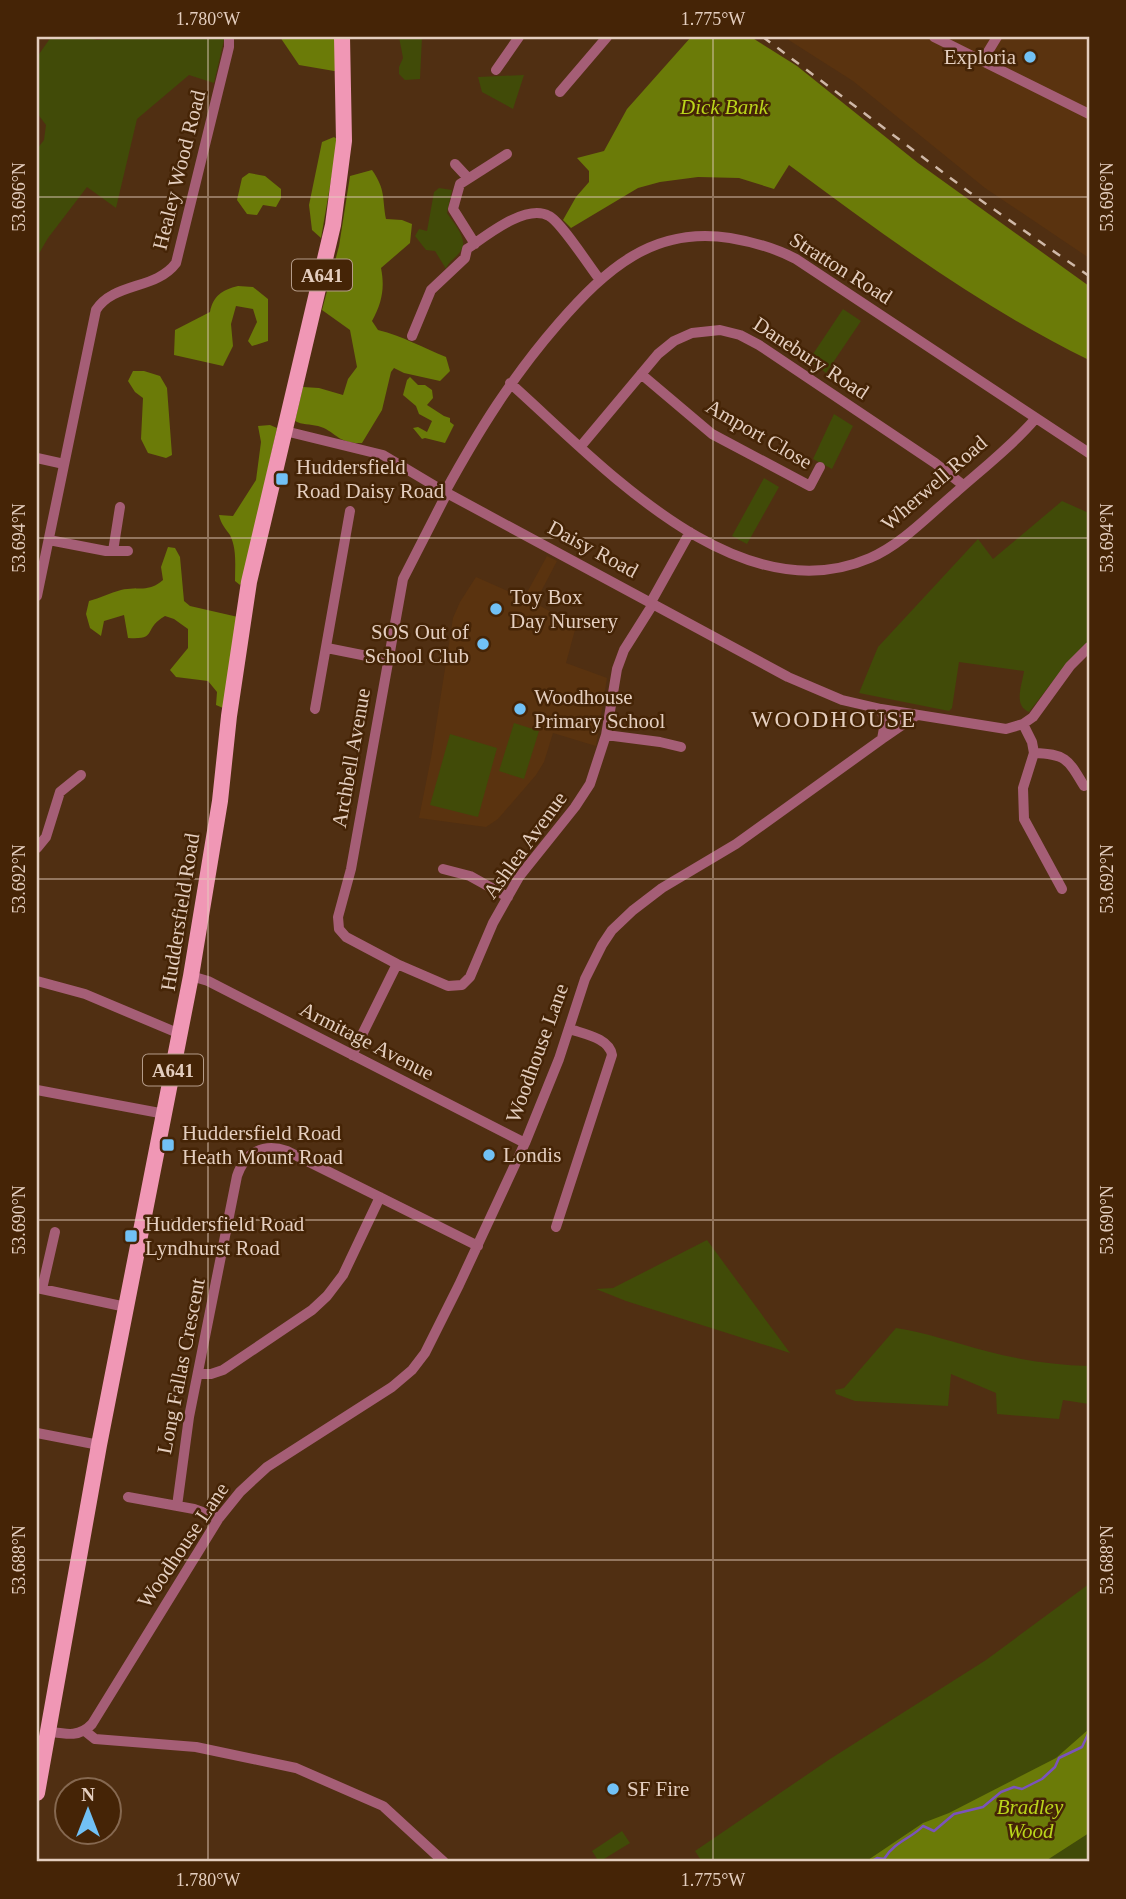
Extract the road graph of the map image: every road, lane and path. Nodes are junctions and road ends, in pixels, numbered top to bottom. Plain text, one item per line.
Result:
1 (229, 37) edge
2 (342, 37) edge
3 (519, 37) edge
4 (607, 37) edge
5 (934, 37) edge
6 (998, 37) edge
7 (952, 41) edge
8 (983, 60) junction
9 (496, 71) dead end
10 (560, 92) dead end
11 (1089, 114) edge
12 (507, 154) dead end
13 (456, 164) dead end
14 (468, 178) junction
15 (475, 244) junction
16 (600, 279) junction
17 (412, 336) dead end
18 (641, 374) junction
19 (510, 383) junction
20 (1036, 418) junction
21 (285, 430) junction
22 (581, 446) junction
23 (1089, 453) edge
24 (37, 458) edge
25 (64, 464) junction
26 (820, 467) dead end
27 (963, 485) junction
28 (446, 492) junction
29 (120, 507) dead end
30 (350, 511) dead end
31 (690, 532) junction
32 (49, 540) junction
33 (113, 551) junction
34 (128, 551) dead end
35 (37, 596) edge
36 (652, 603) junction
37 (1089, 647) edge
38 (327, 648) junction
39 (387, 660) junction
40 (316, 709) dead end
41 (881, 709) junction
42 (917, 715) junction
43 (1023, 724) junction
44 (606, 735) junction
45 (882, 739) junction
46 (681, 747) dead end
47 (1034, 753) junction
48 (81, 775) dead end
49 (1084, 781) edge
50 (37, 848) edge
51 (443, 869) dead end
52 (1062, 889) dead end
53 (508, 897) junction
54 (397, 964) junction
55 (191, 976) junction
56 (37, 981) edge
57 (569, 1029) junction
58 (180, 1034) junction
59 (352, 1055) junction
60 (37, 1090) edge
61 (165, 1114) junction
62 (524, 1143) junction
63 (380, 1197) junction
64 (556, 1227) dead end
65 (55, 1231) dead end
66 (478, 1245) junction
67 (39, 1289) edge
68 (126, 1307) junction
69 (198, 1374) junction
70 (37, 1433) edge
71 (99, 1445) junction
72 (128, 1497) dead end
73 (177, 1506) junction
74 (219, 1518) junction
75 (47, 1731) junction
76 (85, 1731) junction
77 (37, 1793) edge
78 (444, 1862) edge

1 - 25 street, Healey Wood Road
2 - 21 main road, Huddersfield Road / A641
3 - 9 street
4 - 10 street
5 - 7 street
6 - 8 street
7 - 8 street
8 - 11 street
12 - 14 street
13 - 14 street
14 - 15 street
15 - 16 street
15 - 17 street
16 - 19 street, Stratton Road
16 - 20 street, Stratton Road
18 - 22 street, Danebury Road
18 - 26 street, Amport Close
18 - 27 street, Danebury Road
19 - 22 street, Wherwell Road
19 - 28 street, Stratton Road
20 - 23 street, Stratton Road
20 - 27 street, Wherwell Road
21 - 28 street, Daisy Road
21 - 55 main road, Huddersfield Road / A641
22 - 31 street, Wherwell Road
24 - 25 street
25 - 32 street, Healey Wood Road
27 - 31 street, Wherwell Road
28 - 36 street, Daisy Road
28 - 39 street, Archbell Avenue
29 - 33 street
30 - 38 street
31 - 36 street
32 - 33 street
32 - 35 street, Healey Wood Road
33 - 34 street
36 - 41 street, Daisy Road
36 - 44 street, Ashlea Avenue
37 - 43 street
38 - 39 street
38 - 40 street
39 - 54 street, Archbell Avenue
41 - 42 street
41 - 45 street
42 - 43 street
42 - 45 street, Woodhouse Lane
43 - 47 street
44 - 46 street
44 - 53 street, Ashlea Avenue
45 - 57 street, Woodhouse Lane
47 - 49 street
47 - 52 street
48 - 50 street
51 - 53 street
53 - 54 street, Ashlea Avenue
54 - 59 street
55 - 58 main road, Huddersfield Road / A641
55 - 59 street, Armitage Avenue
56 - 58 street
57 - 62 street, Woodhouse Lane
57 - 64 street
58 - 61 main road, Huddersfield Road / A641
59 - 62 street, Armitage Avenue
60 - 61 street
61 - 68 main road, Huddersfield Road / A641
62 - 66 street, Woodhouse Lane
63 - 66 street, Long Fallas Crescent
63 - 69 street
63 - 69 street, Long Fallas Crescent
65 - 67 street
66 - 74 street, Woodhouse Lane
67 - 68 street
68 - 71 main road, Huddersfield Road / A641
69 - 73 street, Long Fallas Crescent
70 - 71 street
71 - 75 main road, Huddersfield Road / A641
72 - 73 street
73 - 74 street
74 - 76 street, Woodhouse Lane
75 - 76 street
75 - 77 main road, Huddersfield Road / A641
76 - 78 street

